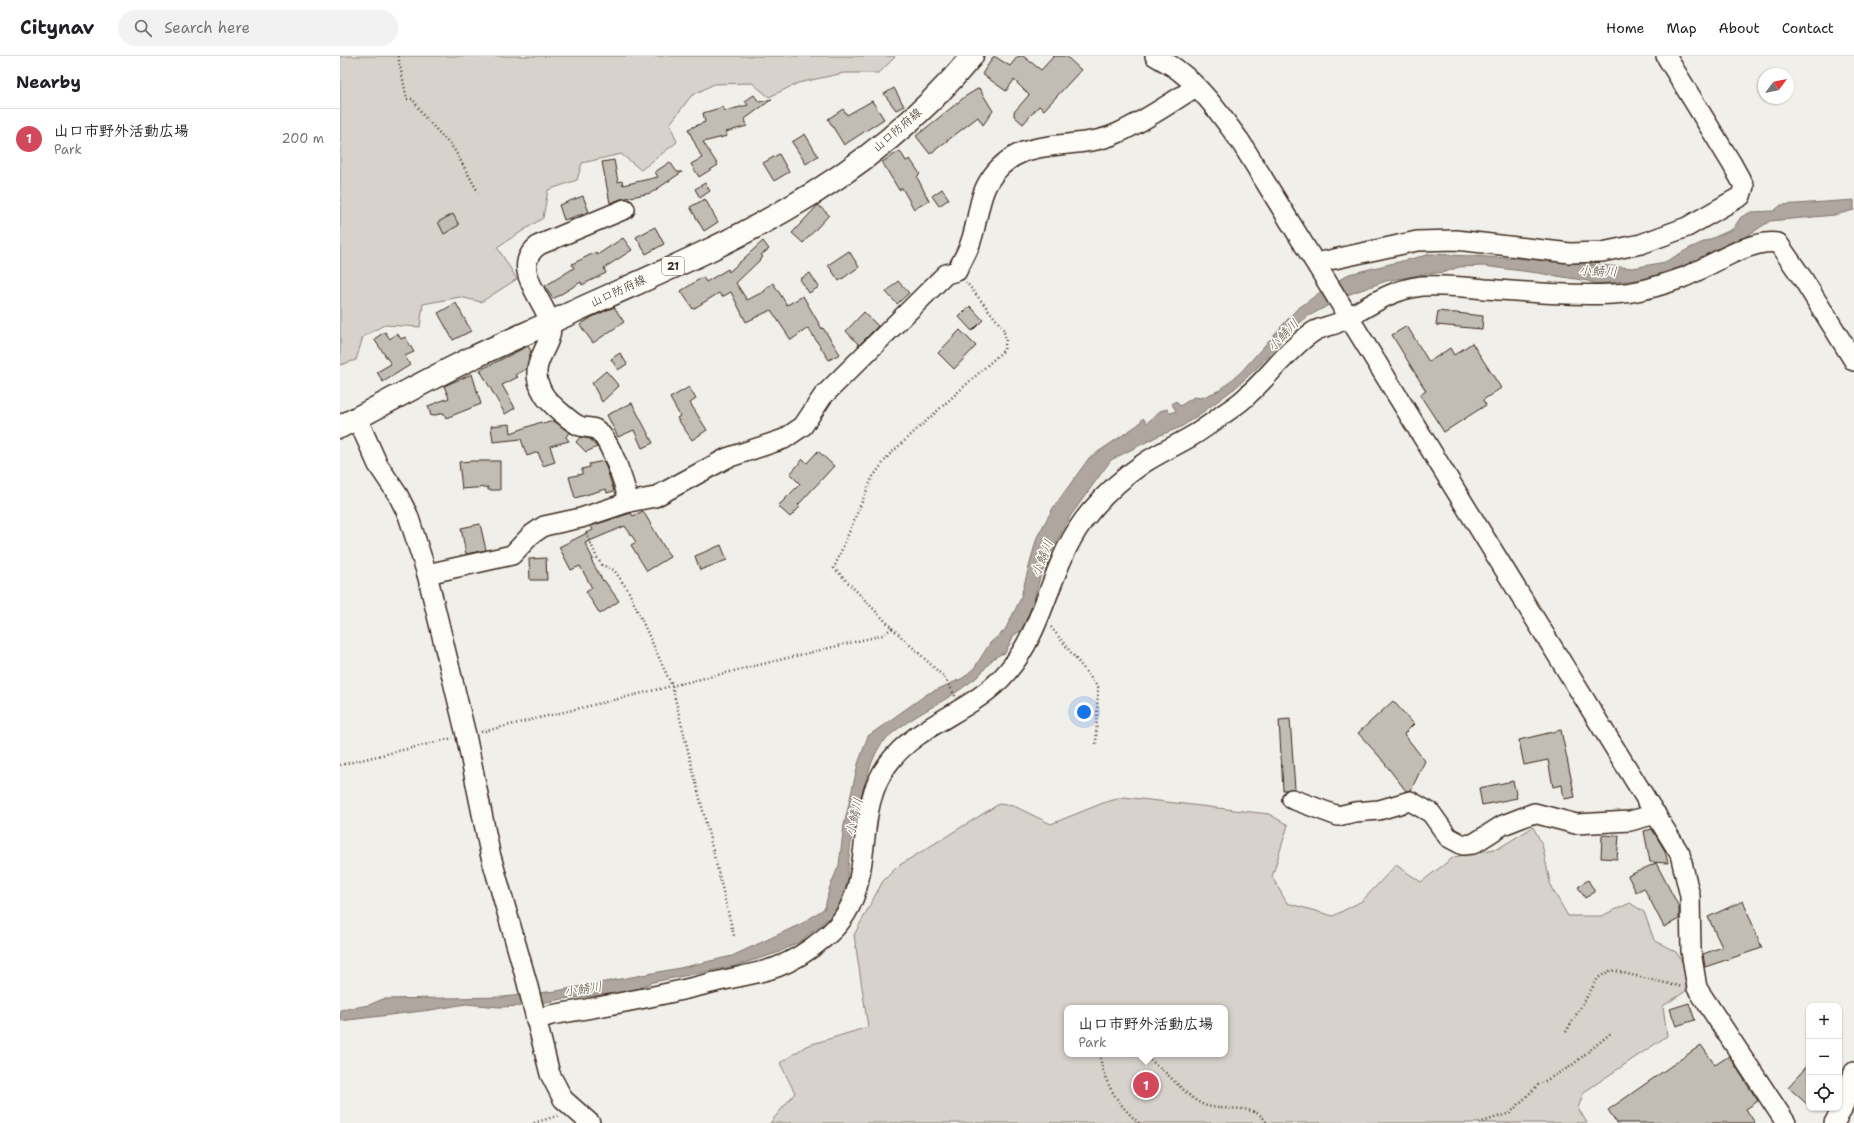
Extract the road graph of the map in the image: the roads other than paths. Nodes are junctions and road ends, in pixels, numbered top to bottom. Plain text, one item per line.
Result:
1 (972, 56) edge
2 (1155, 56) edge
3 (1666, 56) edge
4 (1196, 87) junction
5 (625, 208) dead end
6 (1319, 268) junction
7 (1346, 313) junction
8 (550, 323) junction
9 (1854, 361) edge
10 (349, 422) edge
11 (629, 502) junction
12 (427, 574) junction
13 (1292, 799) dead end
14 (1656, 814) junction
15 (535, 1018) junction
16 (1854, 1072) edge
17 (590, 1123) edge
18 (1786, 1123) edge
19 (1834, 1123) edge

1 - 8 main road, 山口防府線 / 21
2 - 4 street
3 - 6 street
4 - 6 street
4 - 11 street
5 - 8 street
6 - 7 street
7 - 9 street
7 - 14 street
7 - 15 street
8 - 10 main road, 山口防府線 / 21
8 - 11 street
10 - 12 street
11 - 12 street
12 - 15 street
13 - 14 street
14 - 18 street
15 - 17 street
16 - 19 street

